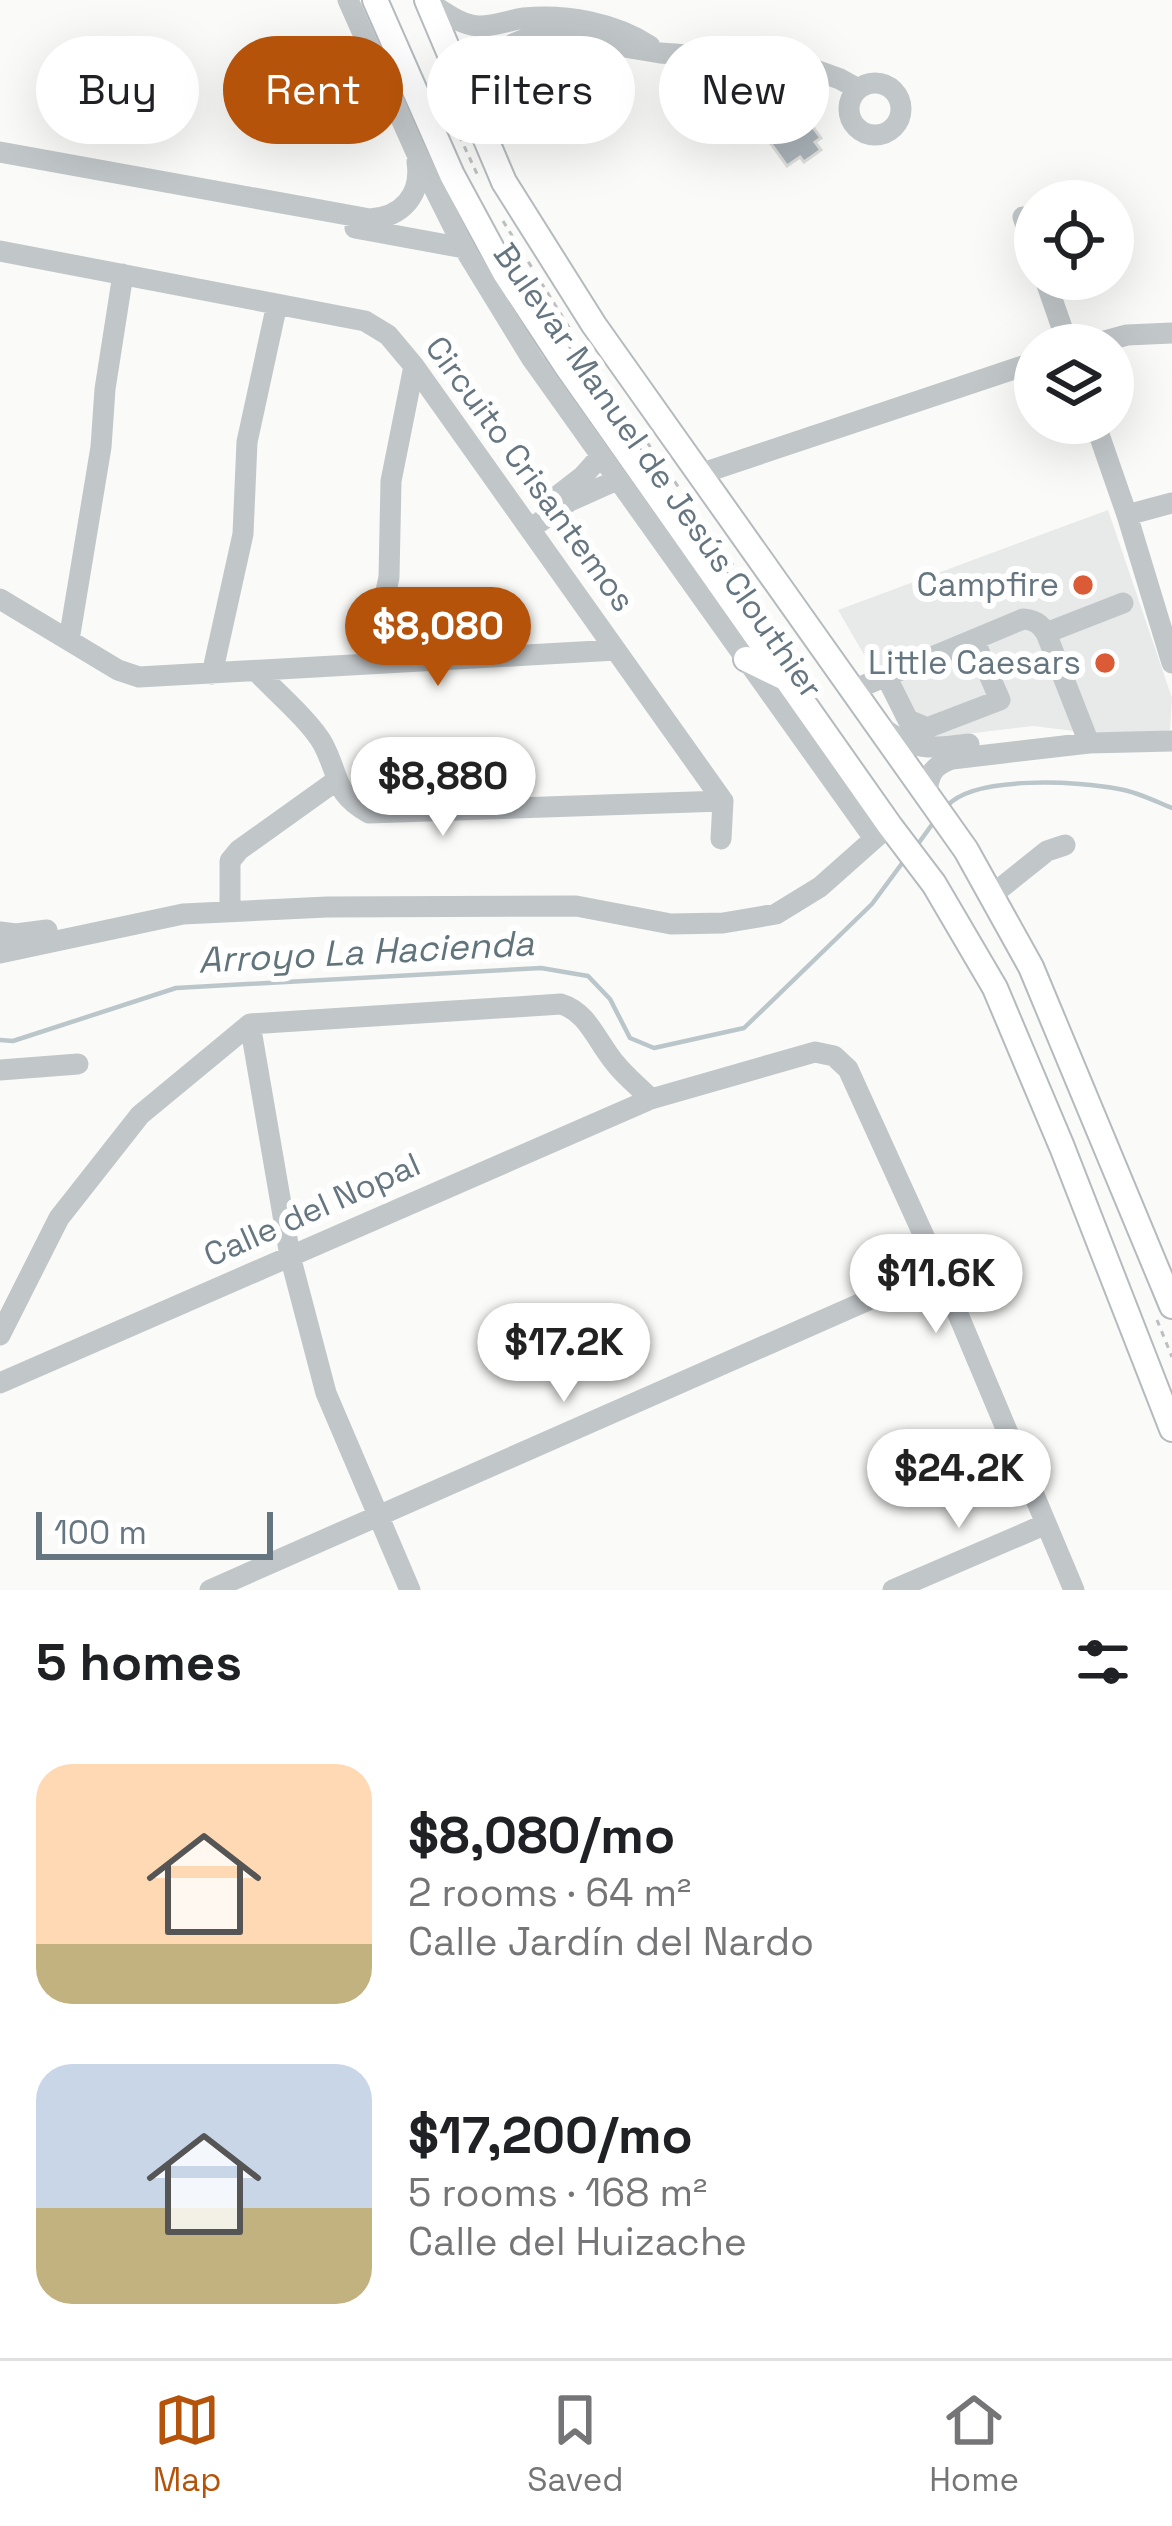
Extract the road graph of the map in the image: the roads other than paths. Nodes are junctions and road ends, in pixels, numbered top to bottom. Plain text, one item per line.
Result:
1 (348, 0) edge
2 (375, 0) edge
3 (427, 1) edge
4 (480, 26) junction
5 (442, 36) edge
6 (487, 36) edge
7 (659, 52) edge
8 (829, 76) edge
9 (858, 89) dead end
10 (489, 144) edge
11 (415, 150) junction
12 (0, 152) edge
13 (0, 163) edge
14 (464, 248) junction
15 (0, 250) edge
16 (123, 274) junction
17 (278, 304) junction
18 (1172, 332) edge
19 (1134, 335) edge
20 (414, 366) junction
21 (1014, 369) edge
22 (1102, 444) edge
23 (600, 457) junction
24 (700, 474) junction
25 (617, 480) junction
26 (1172, 503) edge
27 (1127, 515) junction
28 (526, 524) junction
29 (0, 599) edge
30 (1123, 603) dead end
31 (1046, 632) junction
32 (68, 640) junction
33 (974, 640) junction
34 (616, 650) junction
35 (746, 659) junction
36 (1172, 663) edge
37 (371, 664) junction
38 (257, 672) junction
39 (212, 674) junction
40 (886, 676) junction
41 (788, 679) junction
42 (853, 689) junction
43 (876, 723) junction
44 (1172, 741) edge
45 (1089, 742) junction
46 (337, 780) junction
47 (927, 793) junction
48 (723, 800) junction
49 (889, 835) junction
50 (722, 838) dead end
51 (1065, 845) dead end
52 (992, 896) junction
53 (230, 911) junction
54 (134, 924) junction
55 (0, 932) edge
56 (0, 952) edge
57 (250, 1024) junction
58 (78, 1064) dead end
59 (0, 1070) edge
60 (651, 1099) junction
61 (290, 1256) junction
62 (939, 1269) junction
63 (1172, 1306) edge
64 (0, 1335) edge
65 (0, 1383) edge
66 (1172, 1429) edge
67 (381, 1517) junction
68 (1046, 1524) junction
69 (211, 1590) edge
70 (410, 1590) edge
71 (893, 1590) edge
72 (1074, 1590) edge

1 - 11 street, Bulevar Manuel de Jesús Clouthier
2 - 41 main road
3 - 4 street
3 - 5 main road
4 - 6 street
4 - 7 street
8 - 9 street
10 - 24 main road
11 - 12 street
11 - 14 street, Bulevar Manuel de Jesús Clouthier
13 - 14 street
14 - 23 street, Bulevar Manuel de Jesús Clouthier
15 - 16 street, Circuito Crisantemos
16 - 17 street, Circuito Crisantemos
16 - 32 street
17 - 20 street, Circuito Crisantemos
17 - 39 street
18 - 19 street
20 - 28 street, Circuito Crisantemos
20 - 37 street
21 - 24 street
22 - 27 street
23 - 25 street, Bulevar Manuel de Jesús Clouthier
23 - 28 street
24 - 42 main road
25 - 28 street
25 - 35 street, Bulevar Manuel de Jesús Clouthier
26 - 27 street
27 - 36 street
28 - 34 street, Circuito Crisantemos
29 - 32 street
30 - 31 street
31 - 33 street
31 - 45 street
32 - 39 street
33 - 40 street
33 - 40 street
34 - 37 street
34 - 48 street, Circuito Crisantemos
35 - 41 main road
35 - 49 street, Bulevar Manuel de Jesús Clouthier
37 - 38 street
38 - 39 street
38 - 46 street
40 - 42 street
41 - 49 main road
42 - 43 main road
43 - 45 street
43 - 47 main road
44 - 45 street
45 - 47 street
46 - 48 street
46 - 53 street
47 - 52 main road
48 - 50 street
49 - 53 street
49 - 66 main road
51 - 52 street
52 - 63 main road
53 - 54 street
54 - 55 street
54 - 56 street
57 - 60 street
57 - 61 street
57 - 64 street
58 - 59 street
60 - 61 street, Calle del Nopal
60 - 62 street, Calle del Nopal
61 - 65 street, Calle del Nopal
61 - 67 street
62 - 67 street
62 - 68 street
67 - 69 street
67 - 70 street
68 - 71 street
68 - 72 street

